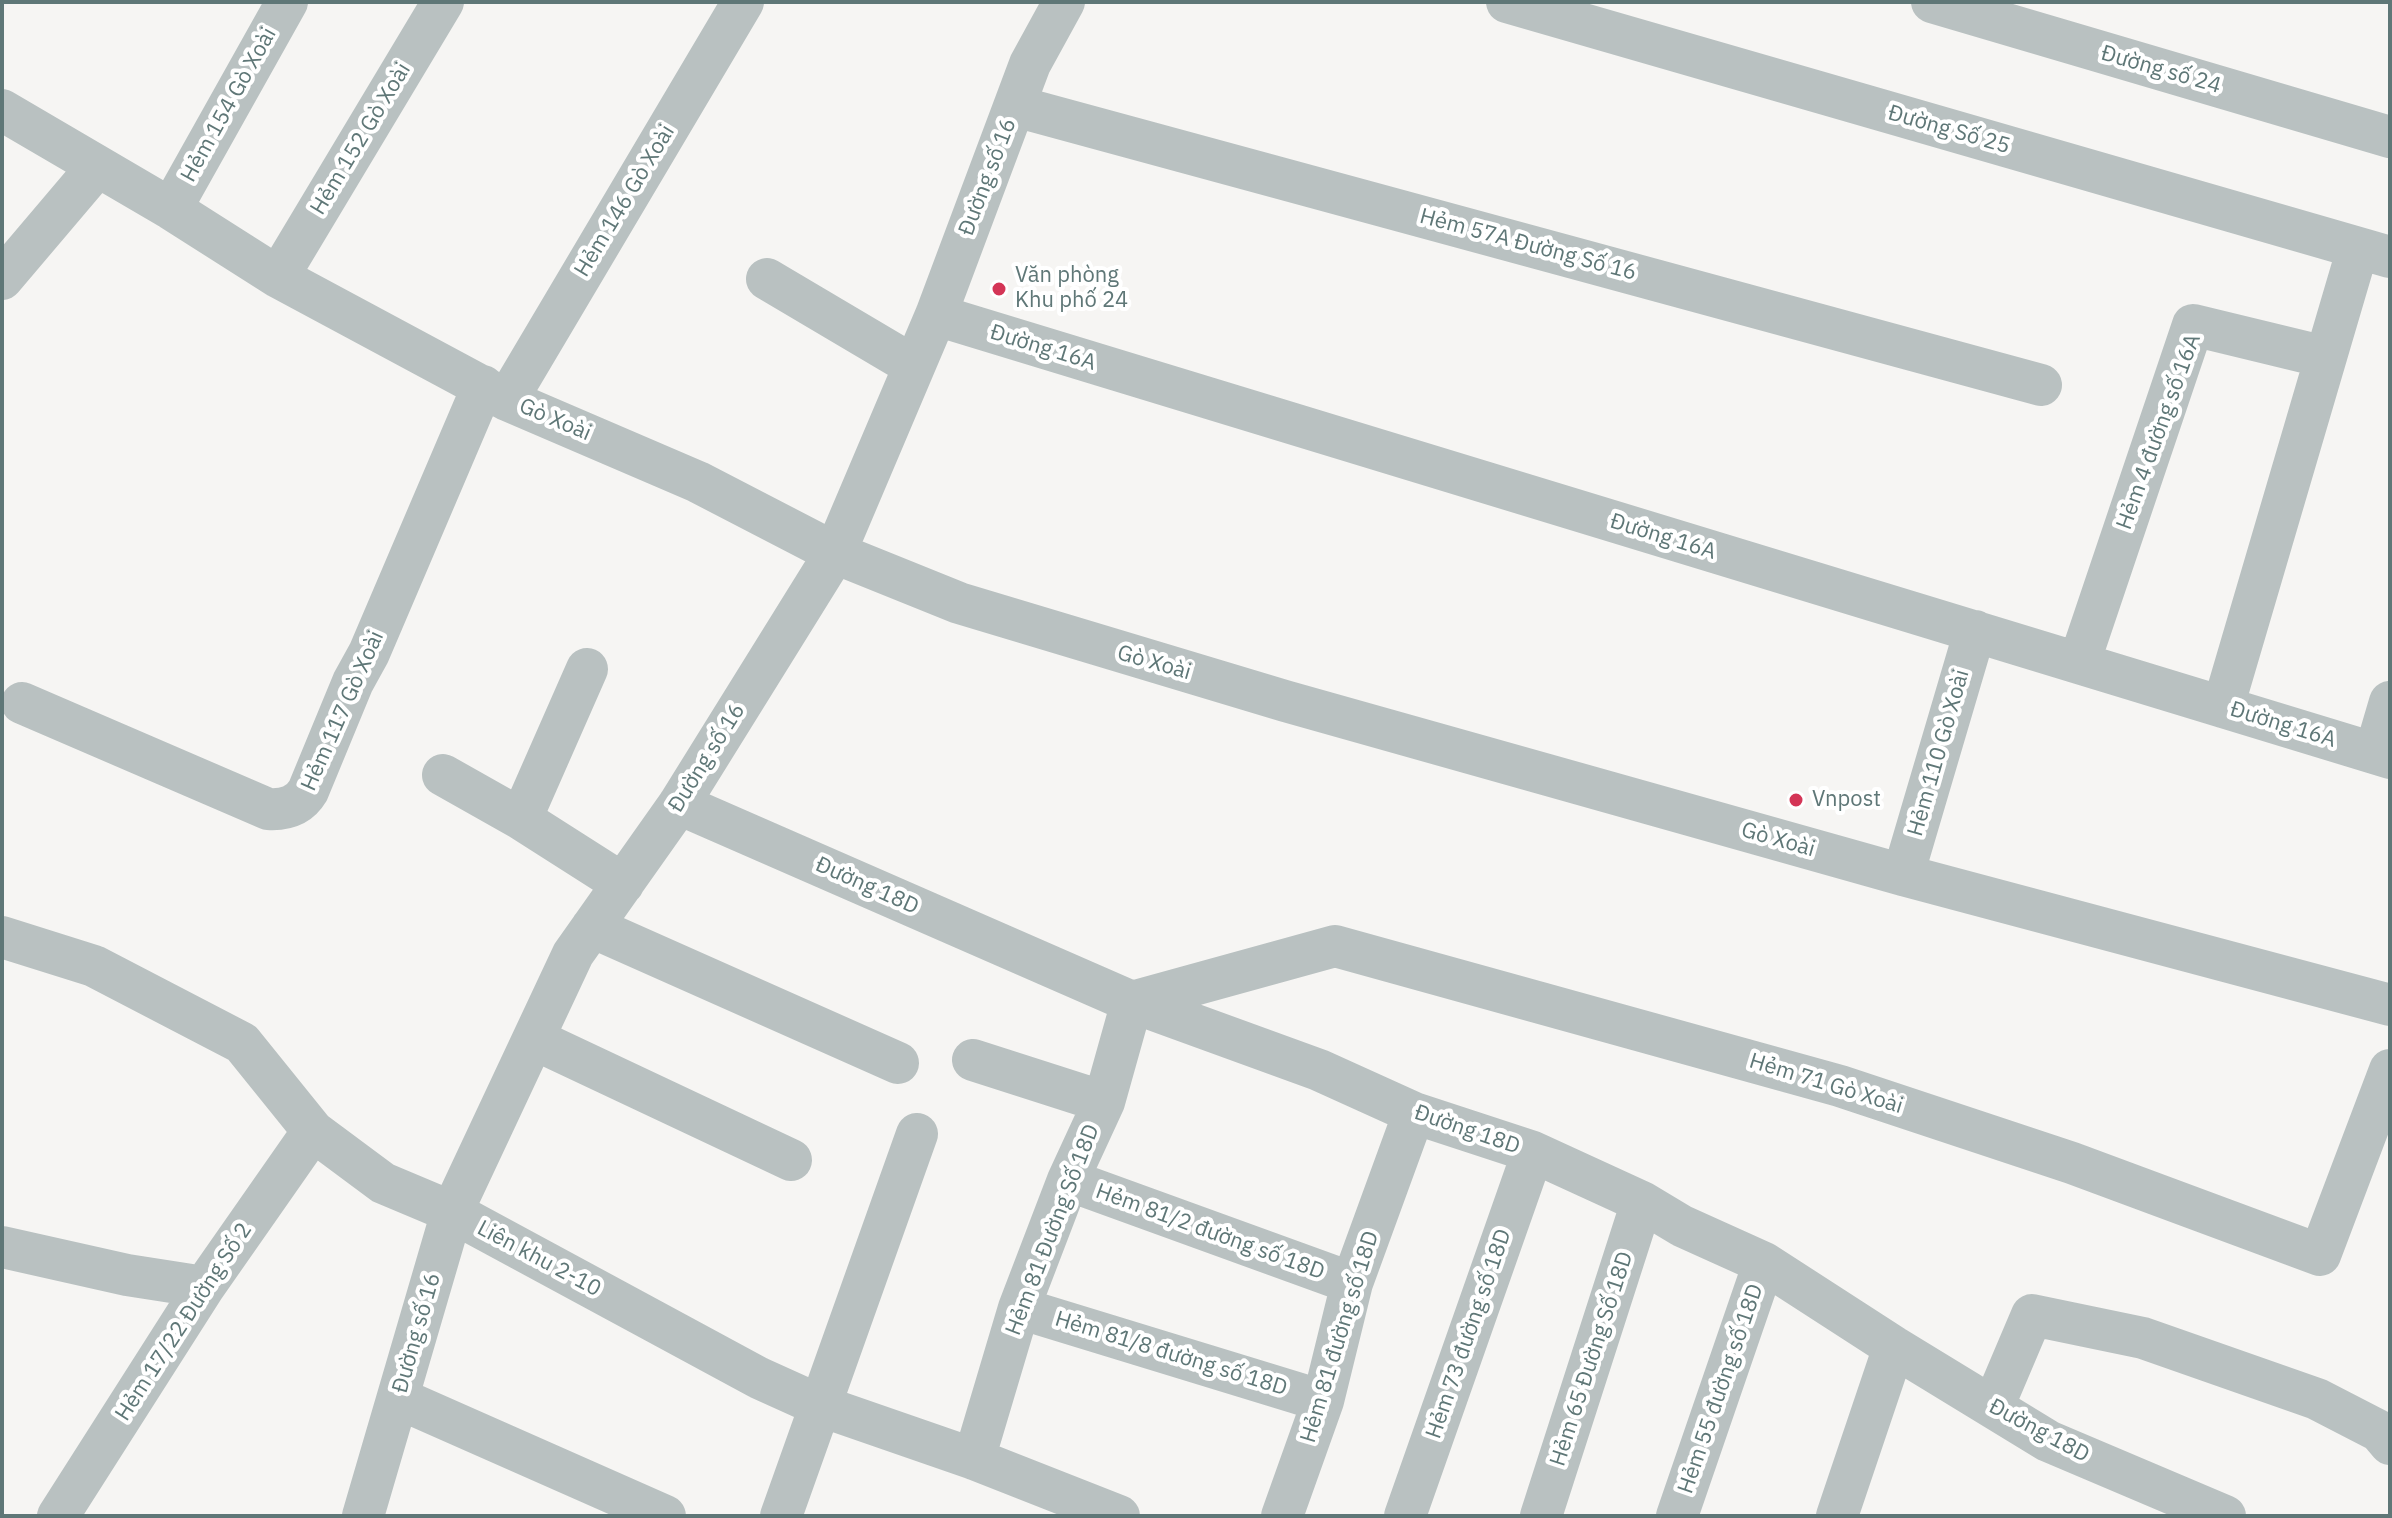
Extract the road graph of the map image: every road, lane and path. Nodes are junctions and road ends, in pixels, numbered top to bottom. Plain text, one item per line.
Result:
1 (287, 2) edge
2 (443, 2) edge
3 (743, 2) edge
4 (1064, 2) edge
5 (1507, 2) edge
6 (1932, 2) edge
7 (1015, 106) junction
8 (2, 110) edge
9 (2390, 137) edge
10 (97, 167) junction
11 (171, 209) junction
12 (2374, 252) edge
13 (278, 277) junction
14 (2, 279) edge
15 (767, 279) dead end
16 (936, 315) junction
17 (2325, 357) junction
18 (914, 366) junction
19 (2041, 385) dead end
20 (495, 393) junction
21 (835, 553) junction
22 (1975, 631) junction
23 (2079, 663) junction
24 (587, 669) dead end
25 (2390, 702) edge
26 (22, 703) dead end
27 (2223, 707) junction
28 (2382, 755) edge
29 (443, 775) dead end
30 (679, 804) junction
31 (521, 819) junction
32 (1903, 875) junction
33 (623, 884) junction
34 (592, 927) junction
35 (2, 937) edge
36 (1132, 1002) junction
37 (2390, 1005) edge
38 (534, 1039) junction
39 (973, 1060) dead end
40 (898, 1063) dead end
41 (2390, 1070) edge
42 (1104, 1102) junction
43 (1414, 1113) junction
44 (313, 1131) junction
45 (917, 1134) dead end
46 (1533, 1152) junction
47 (791, 1160) dead end
48 (1068, 1180) junction
49 (1642, 1202) junction
50 (452, 1212) junction
51 (2, 1247) edge
52 (1764, 1263) junction
53 (1352, 1283) junction
54 (204, 1287) junction
55 (1019, 1308) junction
56 (1894, 1347) junction
57 (398, 1398) junction
58 (1323, 1401) junction
59 (821, 1406) junction
60 (1993, 1407) junction
61 (2390, 1444) edge
62 (974, 1459) junction
63 (58, 1516) edge
64 (363, 1516) edge
65 (665, 1516) edge
66 (781, 1516) edge
67 (1119, 1516) edge
68 (1282, 1516) edge
69 (1405, 1516) edge
70 (1541, 1516) edge
71 (1677, 1516) edge
72 (1837, 1516) edge
73 (2225, 1516) edge

1 - 11 street, Hẻm 154 Gò Xoài
2 - 13 street, Hẻm 152 Gò Xoài
3 - 20 street, Hẻm 146 Gò Xoài
4 - 7 street, Đường số 16
5 - 12 street, Đường Số 25
6 - 9 street, Đường số 24
7 - 16 street, Đường số 16
7 - 19 street, Hẻm 57A Đường Số 16
8 - 10 street, Gò Xoài
10 - 11 street, Gò Xoài
10 - 14 street
11 - 13 street, Gò Xoài
12 - 17 street
13 - 20 street, Gò Xoài
15 - 18 street
16 - 18 street, Đường số 16
16 - 22 street, Đường 16A
17 - 23 street, Hẻm 4 đường số 16A
17 - 27 street
18 - 21 street, Đường số 16
20 - 21 street, Gò Xoài
20 - 26 street, Hẻm 117 Gò Xoài
21 - 30 street, Đường số 16
21 - 32 street, Gò Xoài
22 - 23 street, Đường 16A
22 - 32 street, Hẻm 110 Gò Xoài
23 - 27 street, Đường 16A
24 - 31 street
25 - 28 street
27 - 28 street, Đường 16A
29 - 31 street
30 - 33 street, Đường số 16
30 - 36 street, Đường 18D
31 - 33 street
32 - 37 street, Gò Xoài
33 - 34 street, Đường số 16
34 - 38 street, Đường số 16
34 - 40 street
35 - 44 street, Liên khu 2-10
36 - 41 street, Hẻm 71 Gò Xoài
36 - 42 street, Hẻm 81 Đường Số 18D
36 - 43 street, Đường 18D
38 - 47 street
38 - 50 street, Đường số 16
39 - 42 street
42 - 48 street, Hẻm 81 Đường Số 18D
43 - 46 street, Đường 18D
43 - 53 street, Hẻm 81 đường số 18D
44 - 50 street, Liên khu 2-10
44 - 54 street, Hẻm 17/22 Đường Số 2
45 - 59 street
46 - 49 street, Đường 18D
46 - 69 street, Hẻm 73 đường số 18D
48 - 53 street, Hẻm 81/2 đường số 18D
48 - 55 street, Hẻm 81 Đường Số 18D
49 - 52 street, Đường 18D
49 - 70 street, Hẻm 65 Đường Số 18D
50 - 57 street, Đường số 16
50 - 59 street, Liên khu 2-10
51 - 54 street
52 - 56 street, Đường 18D
52 - 71 street, Hẻm 55 đường số 18D
53 - 58 street, Hẻm 81 đường số 18D
54 - 63 street, Hẻm 17/22 Đường Số 2
55 - 58 street, Hẻm 81/8 đường số 18D
55 - 62 street, Hẻm 81 Đường Số 18D
56 - 60 street, Đường 18D
56 - 72 street
57 - 64 street, Đường số 16
57 - 65 street
58 - 68 street, Hẻm 81 đường số 18D
59 - 62 street, Liên khu 2-10
59 - 66 street
60 - 61 street
60 - 73 street, Đường 18D
62 - 67 street, Liên khu 2-10

